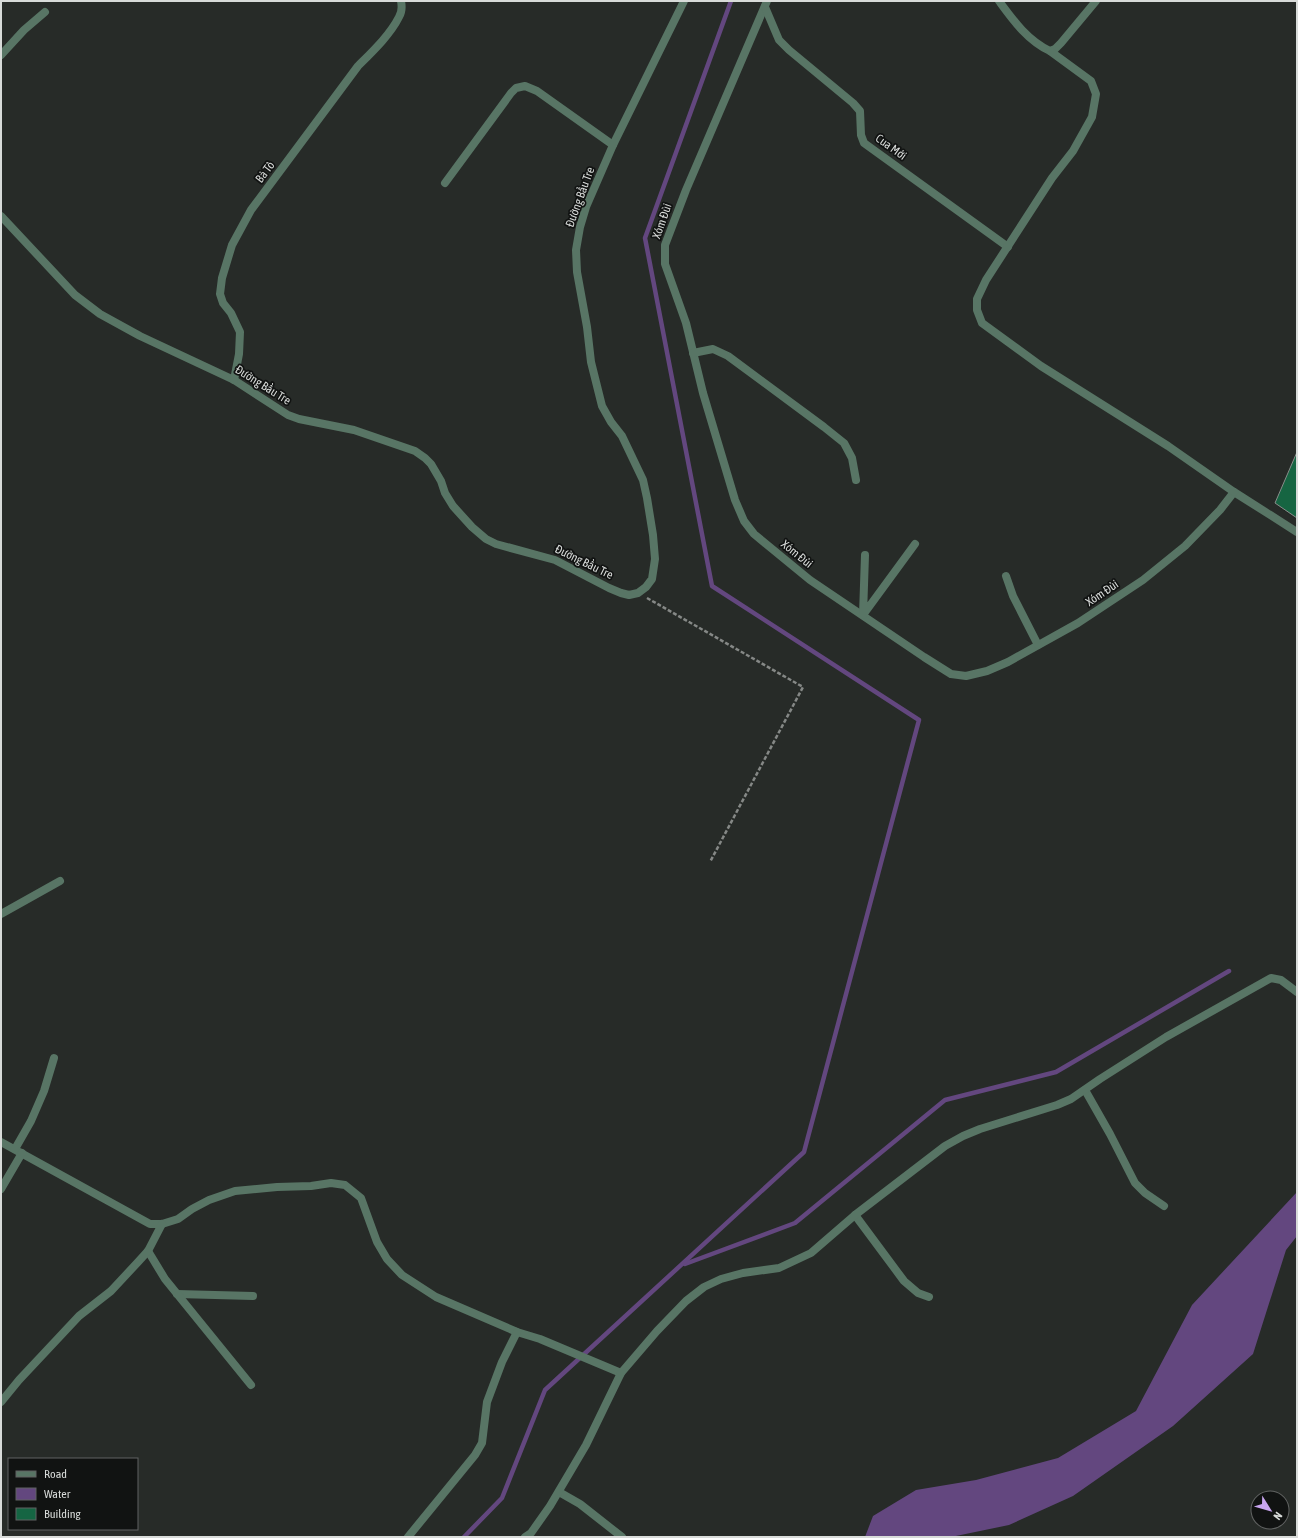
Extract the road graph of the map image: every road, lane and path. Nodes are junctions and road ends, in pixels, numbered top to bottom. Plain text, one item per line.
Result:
1 (401, 1) edge
2 (684, 1) edge
3 (999, 1) edge
4 (1096, 1) edge
5 (766, 4) edge
6 (45, 12) dead end
7 (1050, 51) junction
8 (1, 55) edge
9 (613, 145) junction
10 (445, 183) dead end
11 (1, 216) edge
12 (1008, 247) junction
13 (694, 353) junction
14 (234, 380) junction
15 (856, 480) dead end
16 (1234, 492) junction
17 (1297, 532) edge
18 (916, 544) dead end
19 (865, 555) dead end
20 (1006, 576) dead end
21 (638, 593) junction
22 (863, 615) junction
23 (1038, 645) junction
24 (710, 862) dead end
25 (60, 880) dead end
26 (1, 914) edge
27 (1297, 992) edge
28 (54, 1058) dead end
29 (1085, 1090) junction
30 (1, 1142) edge
31 (19, 1151) junction
32 (1, 1189) edge
33 (1164, 1206) dead end
34 (855, 1215) junction
35 (162, 1224) junction
36 (148, 1251) junction
37 (177, 1294) junction
38 (253, 1296) dead end
39 (929, 1297) dead end
40 (518, 1332) junction
41 (621, 1373) junction
42 (251, 1385) dead end
43 (1, 1402) edge
44 (559, 1492) junction
45 (531, 1536) edge
46 (408, 1537) edge
47 (622, 1537) edge

1 - 14 street, Bà Tô
2 - 9 street, Đường Bầu Tre
3 - 7 street
4 - 7 street
5 - 12 street, Cua Mới
5 - 13 street, Xóm Đùi
6 - 8 street
7 - 12 street
9 - 10 street
9 - 21 street, Đường Bầu Tre
11 - 14 street, Đường Bầu Tre
12 - 16 street
13 - 15 street
13 - 22 street, Xóm Đùi
14 - 21 street, Đường Bầu Tre
16 - 17 street
16 - 23 street, Xóm Đùi
18 - 22 street
19 - 22 street
20 - 23 street
21 - 24 path
22 - 23 street, Xóm Đùi
25 - 26 street
27 - 29 street
28 - 31 street
29 - 33 street
29 - 34 street
30 - 31 street
31 - 32 street
31 - 35 street
34 - 39 street
34 - 41 street
35 - 36 street
35 - 40 street
36 - 37 street
36 - 43 street
37 - 38 street
37 - 42 street
40 - 41 street
40 - 46 street
41 - 44 street
44 - 45 street
44 - 47 street

